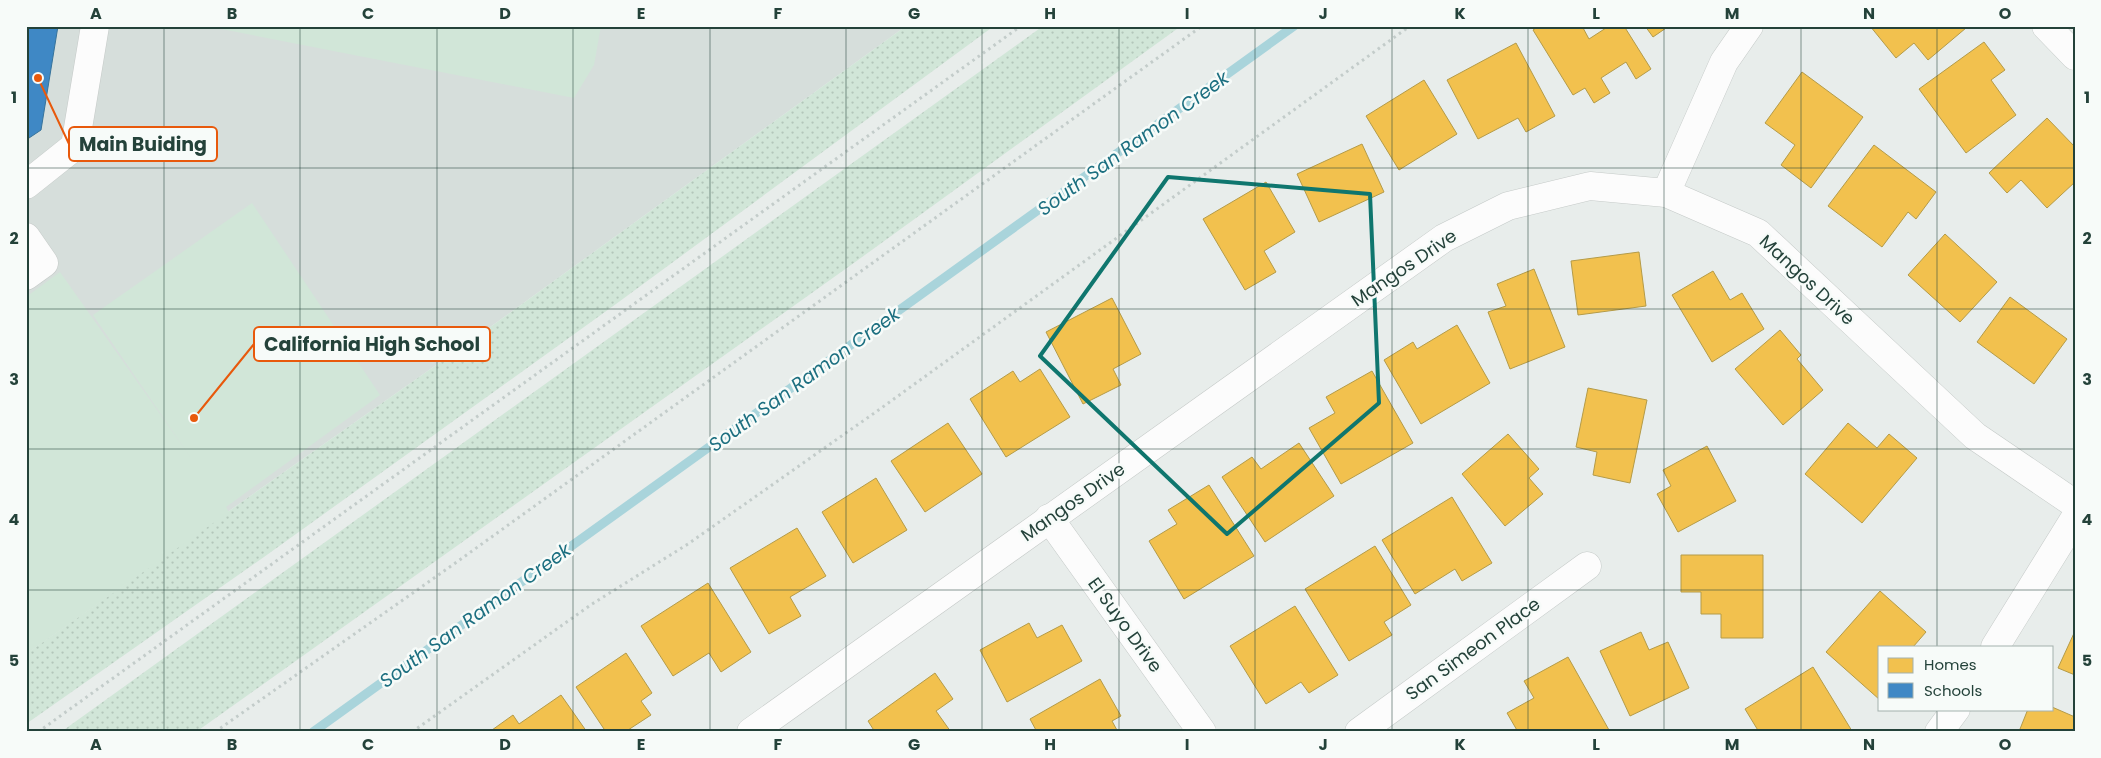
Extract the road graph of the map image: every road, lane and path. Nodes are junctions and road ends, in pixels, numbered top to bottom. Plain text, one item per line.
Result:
1 (95, 26) edge
2 (1021, 26) edge
3 (1202, 26) edge
4 (1410, 26) edge
5 (1748, 26) edge
6 (2046, 26) edge
7 (2075, 56) edge
8 (26, 185) edge
9 (1666, 193) junction
10 (26, 237) edge
11 (26, 276) edge
12 (2075, 504) edge
13 (1049, 518) junction
14 (2075, 518) edge
15 (1587, 566) dead end
16 (1996, 646) edge
17 (1955, 710) edge
18 (761, 729) edge
19 (38, 732) edge
20 (215, 732) edge
21 (412, 732) edge
22 (1202, 732) edge
23 (1359, 732) edge
24 (1939, 732) edge

1 - 8 street
2 - 19 path
3 - 20 path
4 - 21 path
5 - 9 street
6 - 7 street
9 - 12 street, Mangos Drive
9 - 13 street, Mangos Drive
10 - 11 street
13 - 18 street, Mangos Drive
13 - 22 street, El Suyo Drive
14 - 16 street
15 - 23 street, San Simeon Place
17 - 24 street

